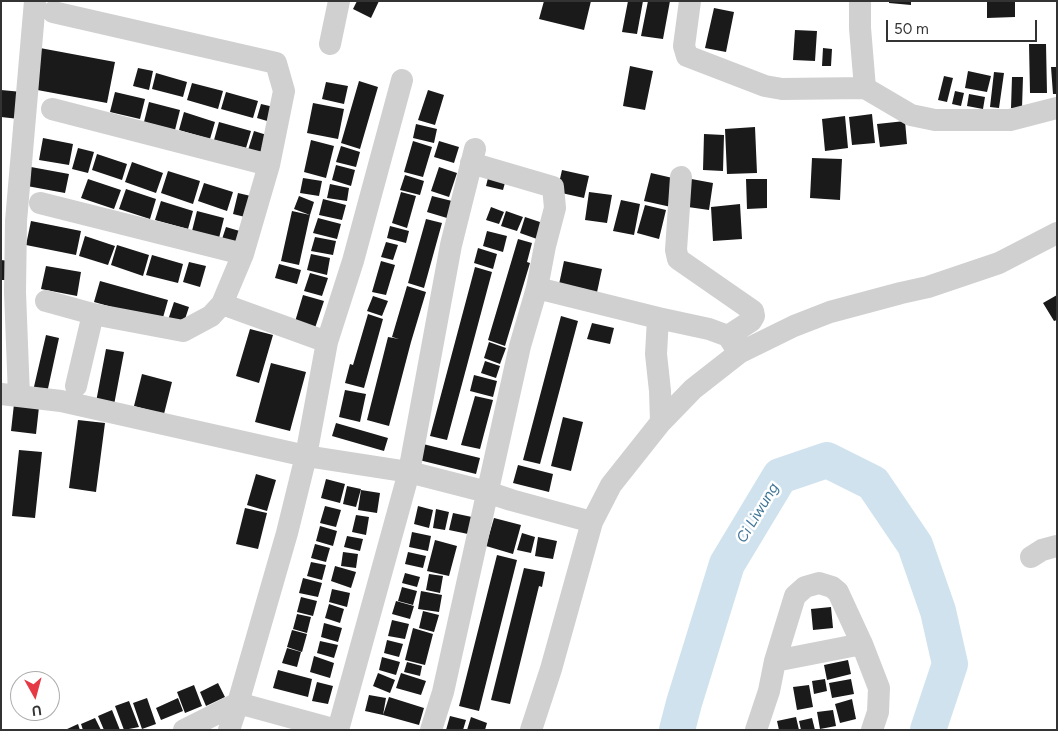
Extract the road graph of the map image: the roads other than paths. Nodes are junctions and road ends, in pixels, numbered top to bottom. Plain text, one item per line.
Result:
1 (339, 1) edge
2 (690, 1) edge
3 (860, 1) edge
4 (44, 7) edge
5 (330, 44) dead end
6 (402, 80) dead end
7 (865, 88) junction
8 (1057, 108) edge
9 (52, 109) dead end
10 (269, 166) junction
11 (681, 177) dead end
12 (40, 203) dead end
13 (9, 220) edge
14 (1055, 239) edge
15 (243, 254) junction
16 (537, 288) junction
17 (46, 301) dead end
18 (222, 304) junction
19 (93, 314) junction
20 (658, 318) junction
21 (327, 342) junction
22 (734, 344) junction
23 (76, 386) dead end
24 (10, 395) edge
25 (661, 422) junction
26 (306, 456) junction
27 (409, 472) junction
28 (487, 492) junction
29 (592, 522) junction
30 (1057, 546) edge
31 (1031, 557) dead end
32 (862, 644) junction
33 (776, 661) junction
34 (238, 703) junction
35 (184, 730) edge
36 (229, 730) edge
37 (338, 730) edge
38 (431, 730) edge
39 (531, 730) edge
40 (756, 730) edge
41 (872, 730) edge

1 - 5 street
2 - 7 street
3 - 7 street
4 - 10 street
4 - 13 street
6 - 21 street
7 - 8 street
9 - 10 street
10 - 15 street
11 - 22 street
12 - 15 street
13 - 24 street
14 - 22 street
15 - 18 street
16 - 20 street
16 - 27 street
16 - 28 street
17 - 19 street
18 - 19 street
18 - 21 street
19 - 23 street
20 - 22 street
20 - 25 street
21 - 26 street
22 - 25 street
24 - 26 street
25 - 29 street
26 - 27 street
26 - 34 street
27 - 28 street
27 - 37 street
28 - 29 street
28 - 38 street
29 - 39 street
30 - 31 street
32 - 33 street
32 - 33 street
32 - 41 street
33 - 40 street
34 - 35 street
34 - 36 street
34 - 37 street

